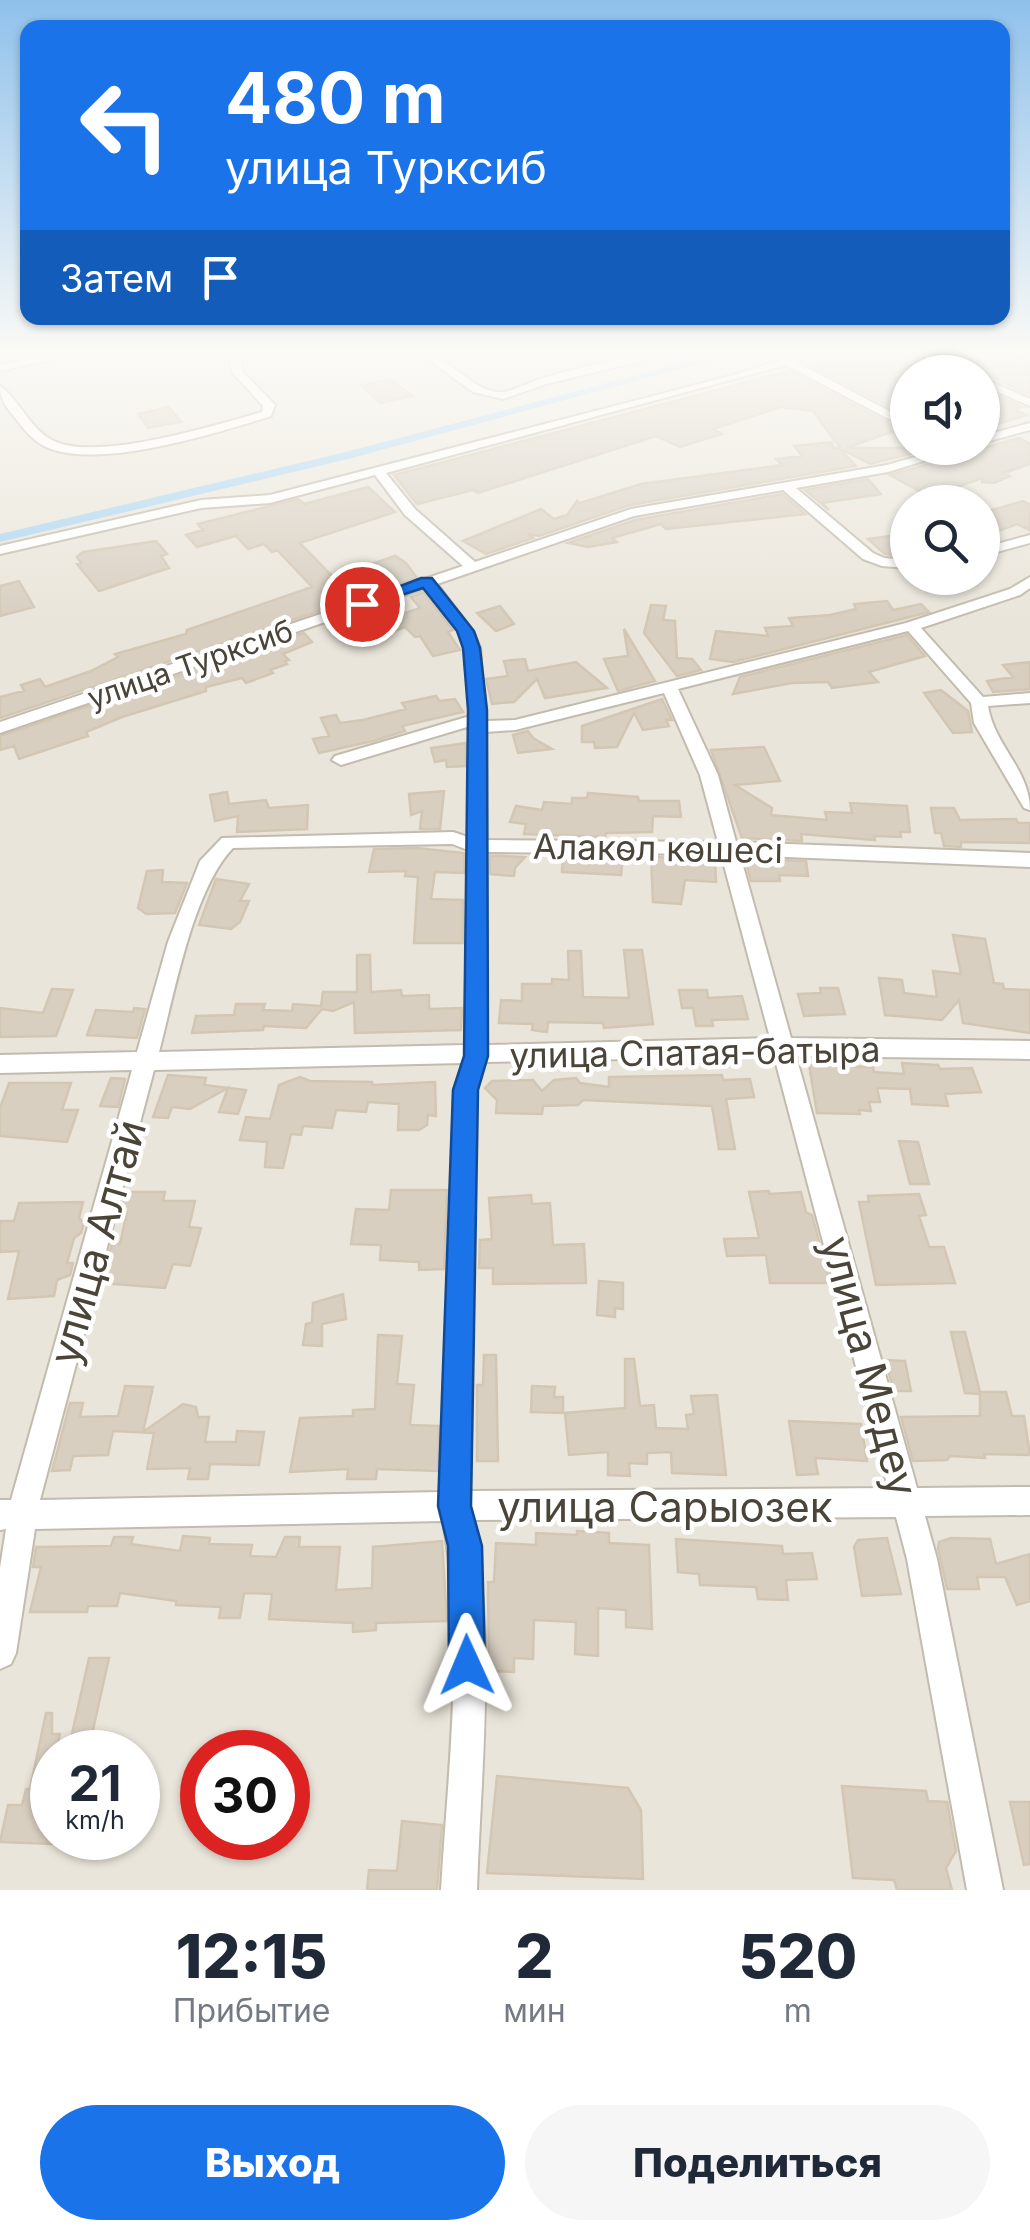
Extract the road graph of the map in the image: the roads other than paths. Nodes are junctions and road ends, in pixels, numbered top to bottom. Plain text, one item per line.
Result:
1 (49, 443) edge
2 (132, 443) edge
3 (483, 443) edge
4 (897, 465) edge
5 (378, 471) junction
6 (785, 484) junction
7 (1030, 540) edge
8 (1000, 548) edge
9 (0, 550) edge
10 (890, 563) edge
11 (473, 567) junction
12 (427, 581) junction
13 (1030, 581) edge
14 (911, 626) junction
15 (670, 688) junction
16 (1030, 698) edge
17 (979, 702) junction
18 (476, 723) junction
19 (0, 728) edge
20 (340, 760) dead end
21 (1030, 804) edge
22 (228, 842) joint
23 (475, 846) junction
24 (728, 848) junction
25 (1030, 860) edge
26 (785, 1047) junction
27 (1030, 1050) edge
28 (476, 1056) junction
29 (147, 1062) junction
30 (0, 1064) edge
31 (1030, 1501) edge
32 (906, 1504) junction
33 (454, 1506) junction
34 (11, 1516) edge
35 (0, 1654) edge
36 (459, 1890) edge
37 (985, 1890) edge

1 - 2 street
3 - 5 street
4 - 6 street, улица Турксиб
5 - 9 street
5 - 11 street
6 - 10 street
6 - 11 street, улица Турксиб
7 - 8 street
11 - 12 street, улица Турксиб
12 - 18 street
12 - 19 street, улица Турксиб
13 - 14 street
14 - 15 street
14 - 17 street
15 - 18 street
15 - 24 street, улица Медеу
16 - 17 street
17 - 21 street
18 - 20 street
18 - 23 street
22 - 23 street, Алакөл көшесі
22 - 29 street, улица Алтай
23 - 24 street, Алакөл көшесі
23 - 28 street
24 - 25 street, Алакөл көшесі
24 - 26 street, улица Медеу
26 - 27 street, улица Спатая-батыра
26 - 28 street, улица Спатая-батыра
26 - 32 street, улица Медеу
28 - 29 street, улица Спатая-батыра
28 - 33 street
29 - 30 street, улица Спатая-батыра
29 - 34 street, улица Алтай
31 - 32 street, улица Сарыозек
32 - 33 street, улица Сарыозек
32 - 37 street, улица Медеу
33 - 34 street, улица Сарыозек
33 - 36 street
34 - 35 street, улица Алтай

